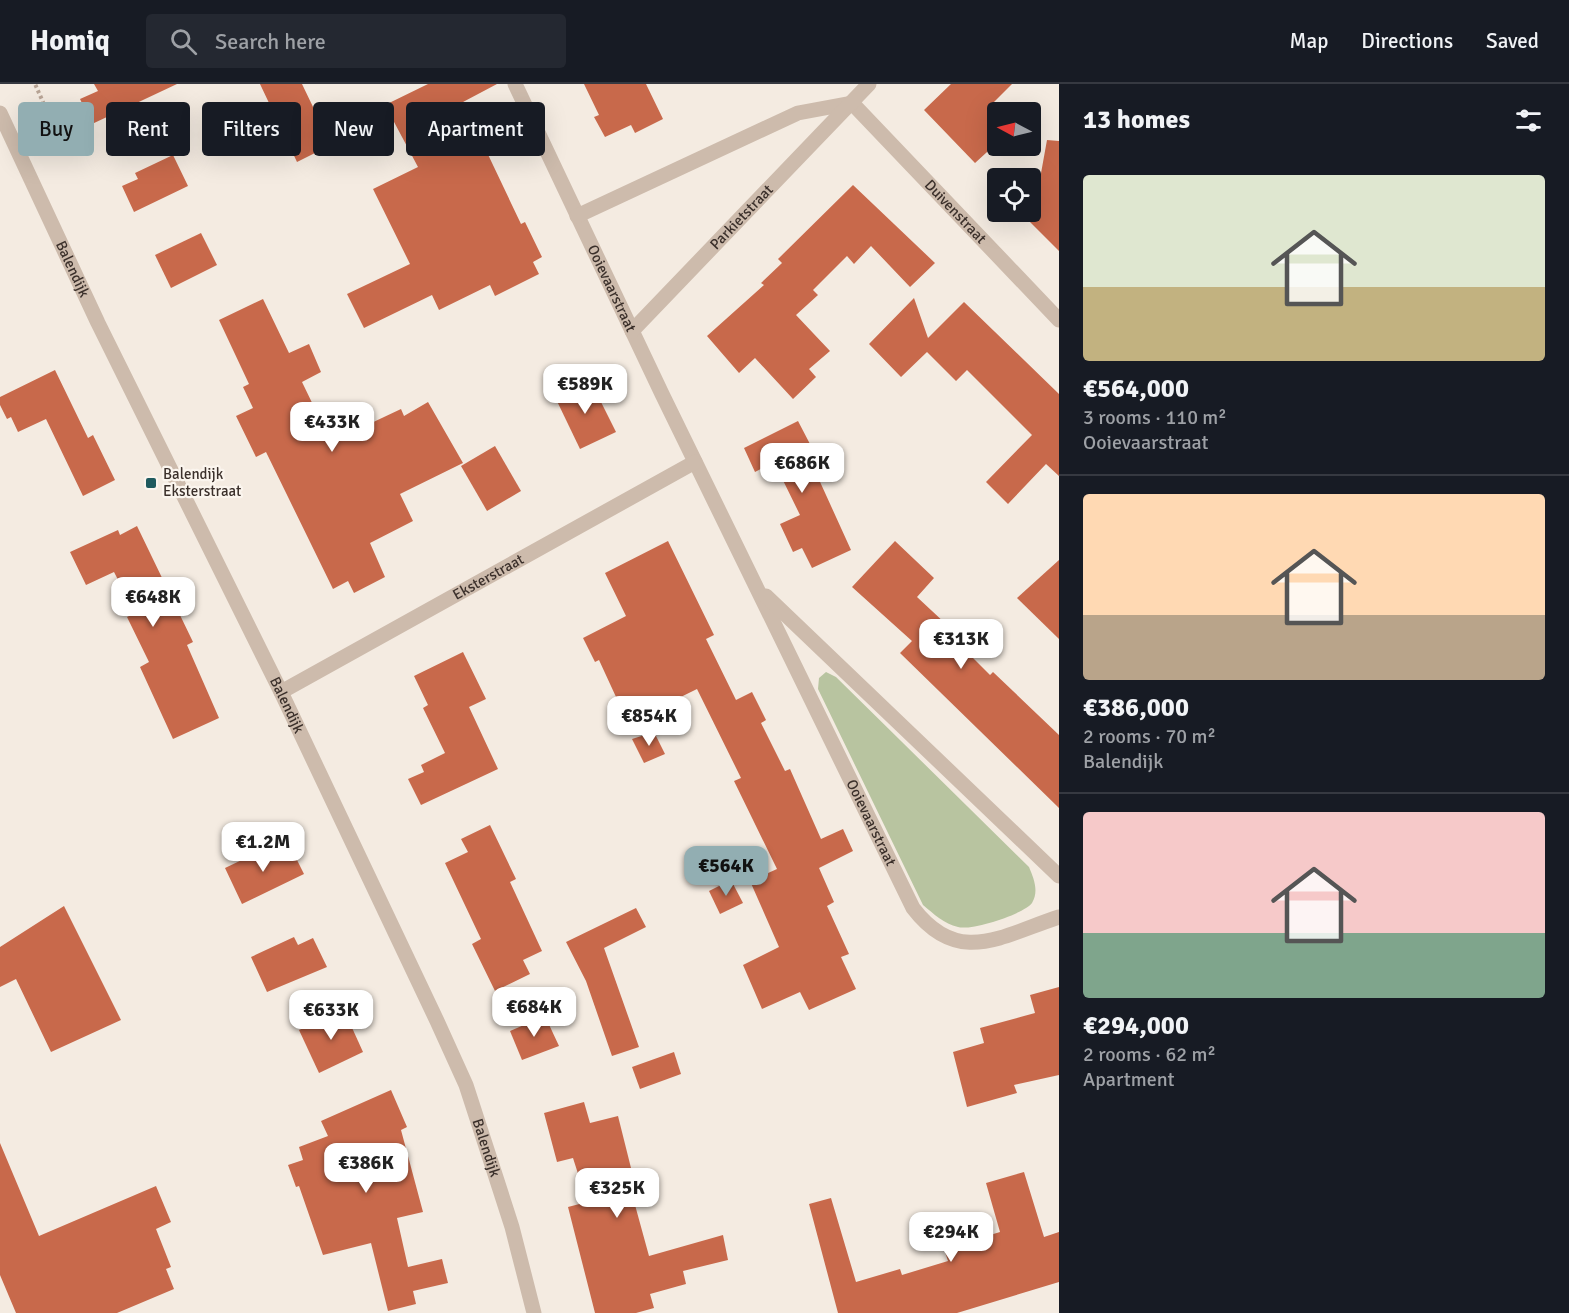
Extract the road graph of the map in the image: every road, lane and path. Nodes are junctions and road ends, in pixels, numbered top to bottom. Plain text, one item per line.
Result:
1 (35, 84) edge
2 (515, 84) edge
3 (869, 84) edge
4 (852, 103) junction
5 (0, 113) edge
6 (16, 147) junction
7 (577, 216) junction
8 (1059, 320) edge
9 (632, 331) junction
10 (696, 462) junction
11 (759, 590) junction
12 (281, 692) junction
13 (1059, 876) edge
14 (1059, 917) edge
15 (534, 1313) edge

1 - 6 path
2 - 7 street, Ooievaarstraat
3 - 4 street, Parkietstraat
4 - 7 street
4 - 8 street, Duivenstraat
4 - 9 street, Parkietstraat
5 - 6 street, Balendijk
6 - 12 street, Balendijk
7 - 9 street, Ooievaarstraat
9 - 10 street, Ooievaarstraat
10 - 11 street, Ooievaarstraat
10 - 12 street, Eksterstraat
11 - 13 street, Ooievaarstraat
11 - 14 street, Ooievaarstraat
12 - 15 street, Balendijk

